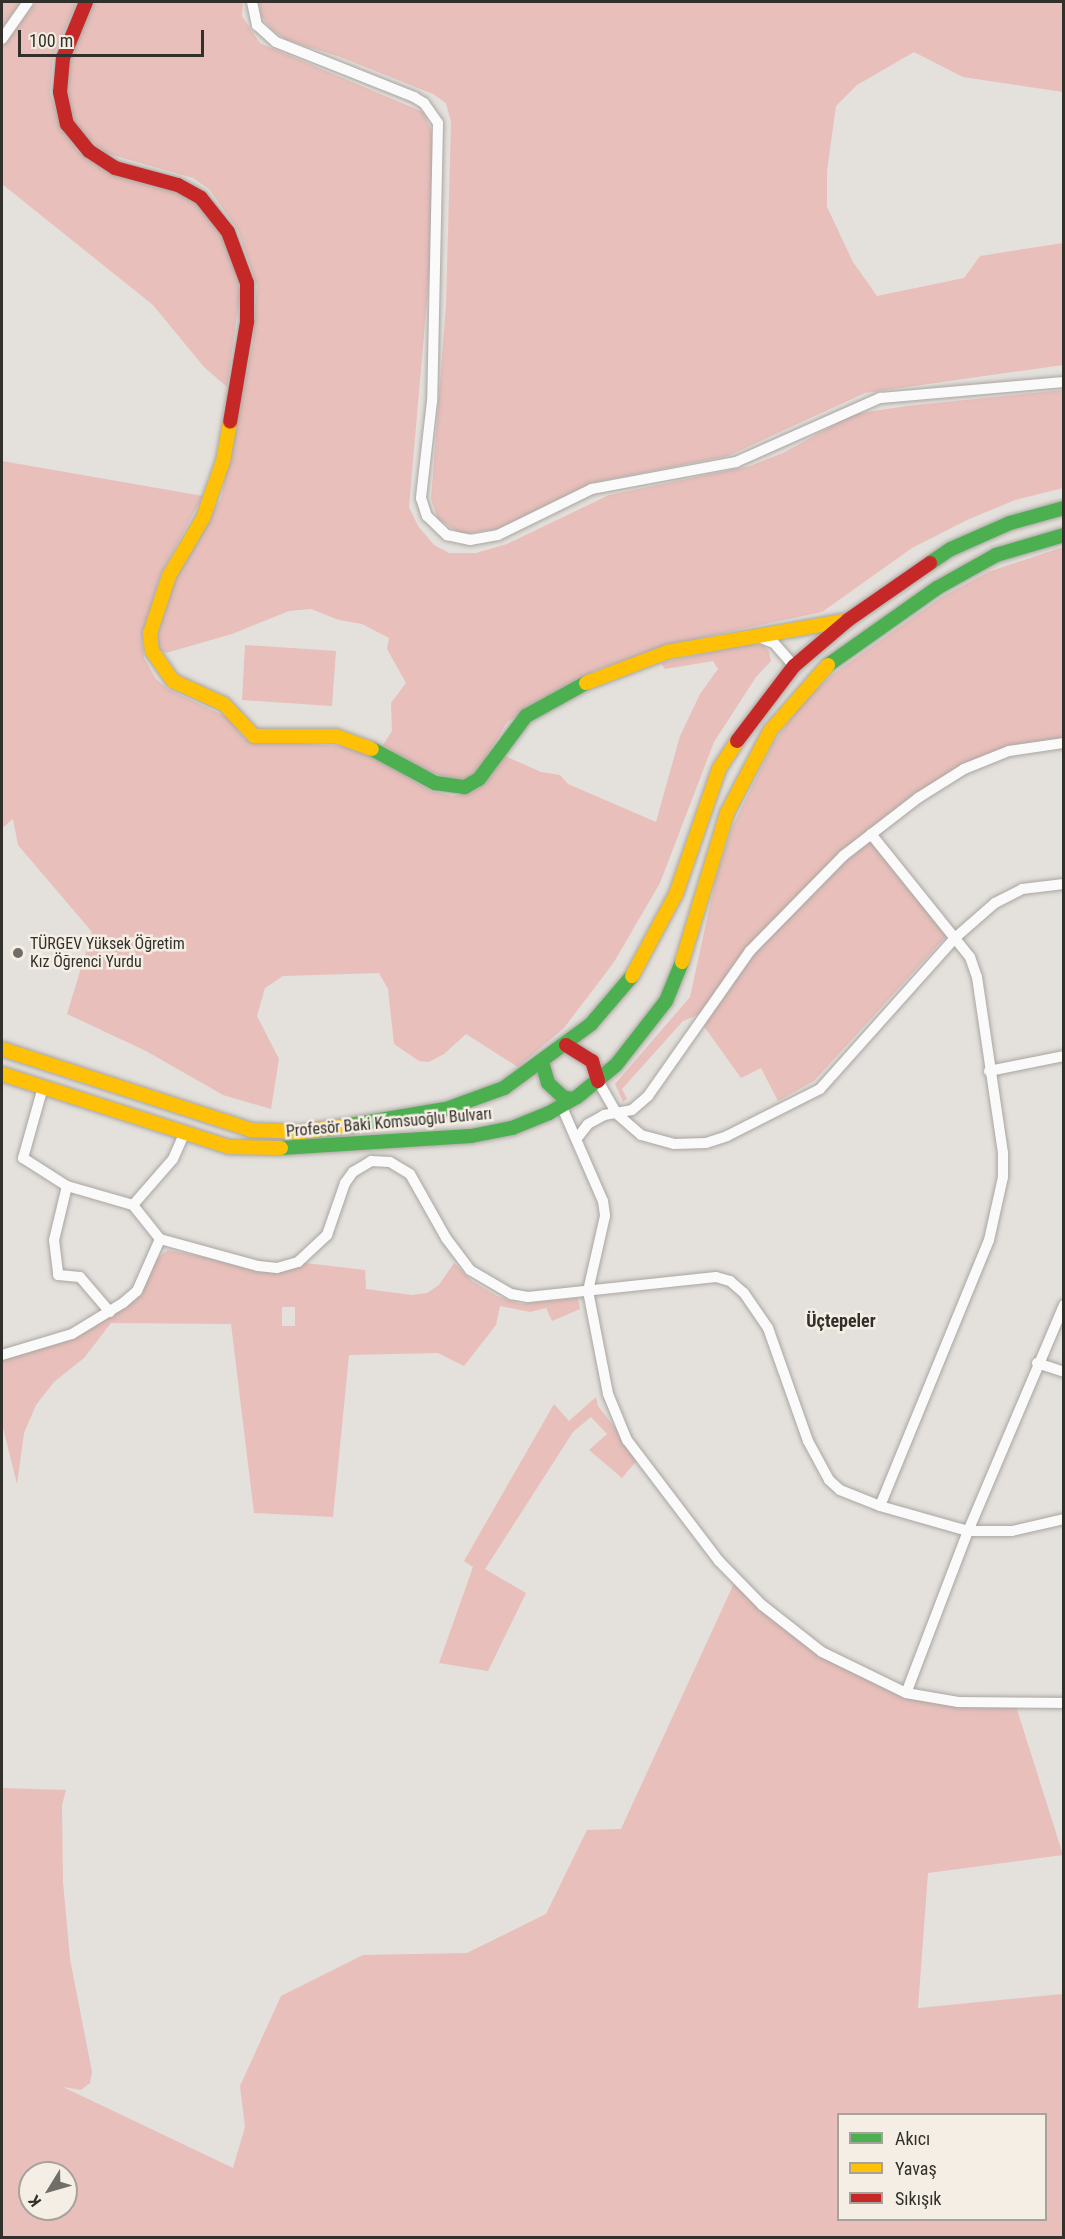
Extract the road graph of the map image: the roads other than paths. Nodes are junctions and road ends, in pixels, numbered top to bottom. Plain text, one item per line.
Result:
1 (28, 2) edge
2 (86, 2) edge
3 (252, 2) edge
4 (2, 39) edge
5 (1064, 382) edge
6 (1064, 508) edge
7 (1064, 535) edge
8 (848, 620) junction
9 (758, 637) junction
10 (794, 666) junction
11 (1064, 743) edge
12 (872, 834) junction
13 (1064, 884) edge
14 (956, 937) junction
15 (566, 1045) junction
16 (2, 1049) edge
17 (1064, 1056) edge
18 (542, 1062) junction
19 (989, 1071) junction
20 (2, 1074) edge
21 (598, 1081) junction
22 (43, 1087) junction
23 (567, 1102) junction
24 (617, 1114) junction
25 (184, 1134) junction
26 (578, 1137) junction
27 (382, 1139) junction
28 (383, 1162) junction
29 (67, 1186) junction
30 (133, 1205) junction
31 (160, 1239) junction
32 (588, 1291) junction
33 (1064, 1305) edge
34 (110, 1312) junction
35 (2, 1355) edge
36 (1037, 1363) junction
37 (1064, 1372) edge
38 (880, 1506) junction
39 (1064, 1519) edge
40 (968, 1531) junction
41 (906, 1693) junction
42 (1064, 1703) edge

1 - 4 street
2 - 9 main road
3 - 5 street
6 - 8 main road, Profesör Baki Komsuoğlu Bulvarı
7 - 21 main road, Profesör Baki Komsuoğlu Bulvarı
8 - 9 main road
8 - 10 main road, Profesör Baki Komsuoğlu Bulvarı
9 - 10 street
10 - 15 main road, Profesör Baki Komsuoğlu Bulvarı
11 - 12 street
12 - 14 street
12 - 24 street
13 - 14 street
14 - 19 street
14 - 24 street
15 - 18 main road, Profesör Baki Komsuoğlu Bulvarı
15 - 21 main road
16 - 18 main road, Profesör Baki Komsuoğlu Bulvarı
17 - 19 street
18 - 23 main road
19 - 38 street
20 - 22 main road, Profesör Baki Komsuoğlu Bulvarı
21 - 23 main road, Profesör Baki Komsuoğlu Bulvarı
21 - 24 street
22 - 25 main road, Profesör Baki Komsuoğlu Bulvarı
22 - 29 street
23 - 26 street
23 - 27 main road, Profesör Baki Komsuoğlu Bulvarı
24 - 26 street
25 - 27 main road, Profesör Baki Komsuoğlu Bulvarı
25 - 30 street
26 - 32 street
27 - 28 street
28 - 31 street
28 - 32 street
29 - 30 street
29 - 34 street
30 - 31 street
31 - 34 street
32 - 38 street
32 - 41 street
33 - 36 street
34 - 35 street
36 - 37 street
36 - 40 street
38 - 40 street
39 - 40 street
40 - 41 street
41 - 42 street

